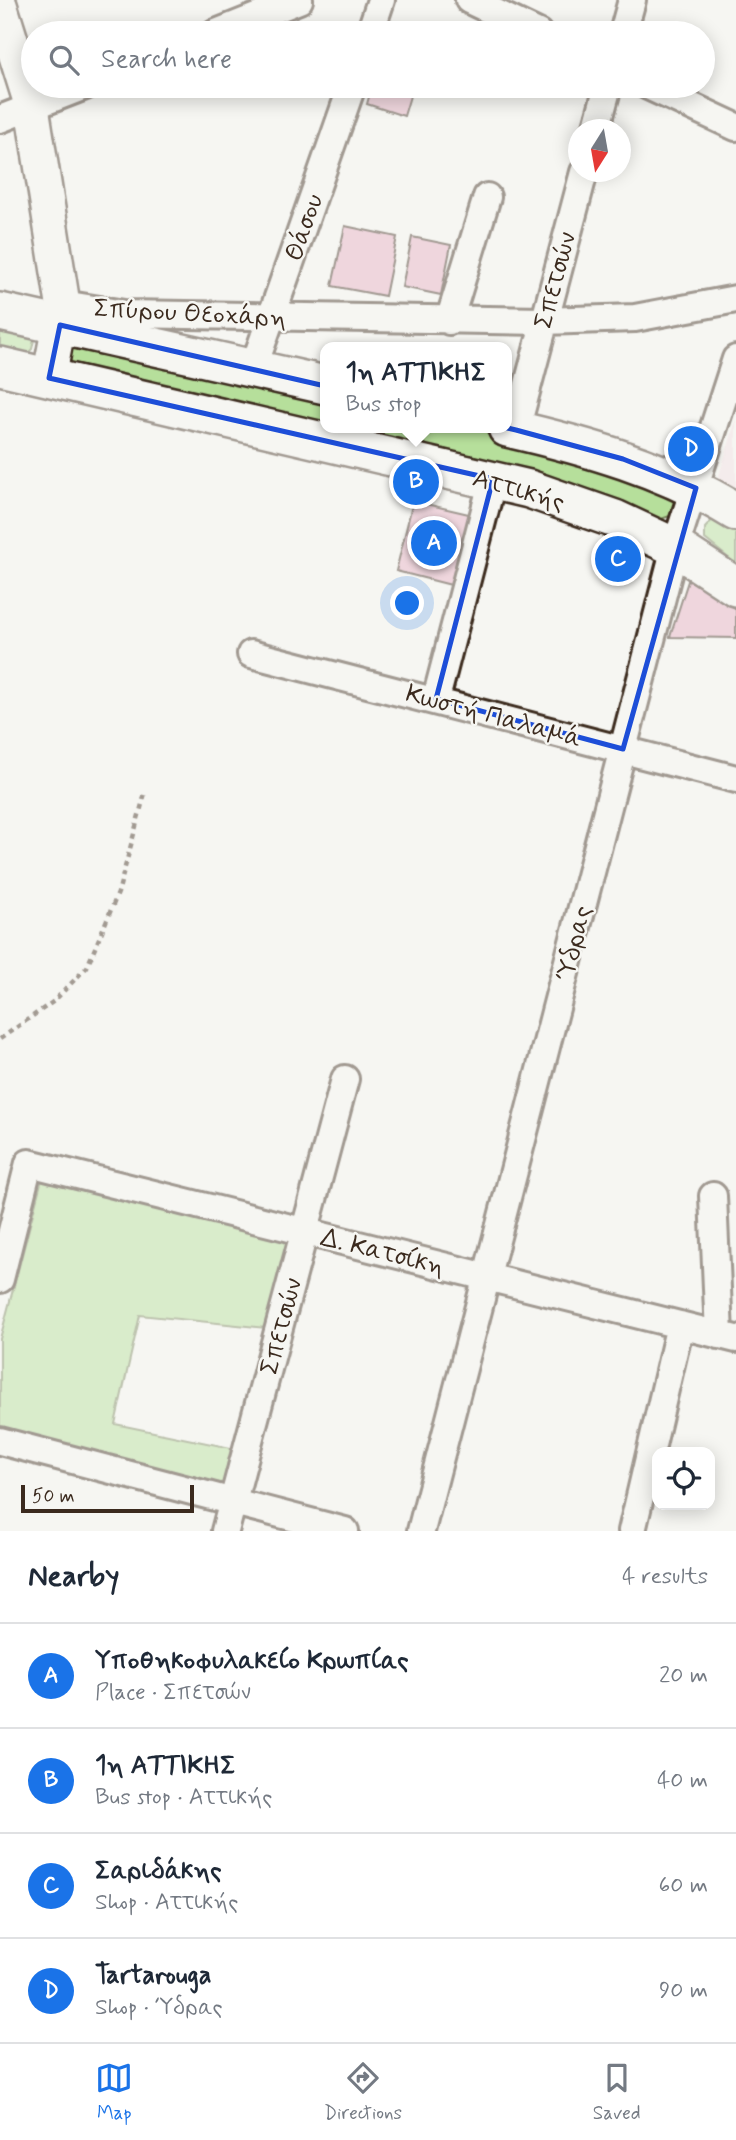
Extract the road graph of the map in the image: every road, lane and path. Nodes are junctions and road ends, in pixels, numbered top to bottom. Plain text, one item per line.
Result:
1 (299, 0) edge
2 (381, 0) edge
3 (468, 0) edge
4 (632, 0) edge
5 (0, 5) edge
6 (246, 21) edge
7 (374, 21) edge
8 (513, 21) edge
9 (626, 21) edge
10 (21, 72) edge
11 (29, 98) edge
12 (55, 98) edge
13 (348, 98) edge
14 (605, 98) edge
15 (674, 98) edge
16 (32, 107) junction
17 (0, 119) edge
18 (599, 119) edge
19 (736, 127) edge
20 (581, 182) edge
21 (487, 197) dead end
22 (736, 299) edge
23 (0, 312) edge
24 (61, 315) junction
25 (271, 317) junction
26 (449, 321) junction
27 (542, 321) junction
28 (736, 359) edge
29 (0, 366) edge
30 (253, 369) junction
31 (50, 377) junction
32 (320, 384) edge
33 (512, 429) edge
34 (493, 479) junction
35 (696, 488) junction
36 (736, 512) edge
37 (675, 547) junction
38 (736, 587) edge
39 (251, 654) dead end
40 (436, 699) junction
41 (623, 749) junction
42 (736, 779) edge
43 (145, 793) dead end
44 (0, 1040) edge
45 (345, 1079) dead end
46 (713, 1196) dead end
47 (305, 1232) junction
48 (487, 1277) junction
49 (0, 1279) edge
50 (680, 1325) junction
51 (728, 1337) edge
52 (0, 1441) edge
53 (233, 1502) junction
54 (225, 1531) edge
55 (345, 1531) edge
56 (421, 1531) edge
57 (632, 1531) edge

1 - 6 street
2 - 7 street
3 - 8 street
4 - 9 street
5 - 10 street
11 - 16 street
12 - 16 street
13 - 25 street, Θάσου
14 - 18 street
15 - 19 street
16 - 17 street
16 - 24 street
20 - 27 street, Σπετσών
21 - 26 street
22 - 27 street, Σπύρου Θεοχάρη
23 - 24 main road
24 - 25 street, Σπύρου Θεοχάρη
24 - 30 main road
24 - 31 street
25 - 26 street, Σπύρου Θεοχάρη
25 - 30 street, Θάσου
26 - 27 street, Σπύρου Θεοχάρη
27 - 33 street, Σπετσών
28 - 35 street, Ύδρας
29 - 31 main road, Αττικής
30 - 32 main road
31 - 34 main road, Αττικής
33 - 35 main road
34 - 37 main road, Αττικής
34 - 40 street
35 - 36 main road
35 - 37 street, Ύδρας
37 - 38 main road, Αττικής
37 - 41 street, Ύδρας
39 - 40 street, Κωστή Παλαμά
40 - 41 street, Κωστή Παλαμά
41 - 42 street, Κωστή Παλαμά
41 - 48 street, Ύδρας
43 - 44 path
45 - 47 street, Σπετσών
46 - 51 street
47 - 48 street, Δ. Κατσίκη
47 - 49 street, Δ. Κατσίκη
47 - 53 street, Σπετσών
48 - 50 street, Δ. Κατσίκη
48 - 56 street, Ύδρας
50 - 51 street, Δ. Κατσίκη
50 - 57 street
52 - 53 street
53 - 54 street, Σπετσών
53 - 55 street

